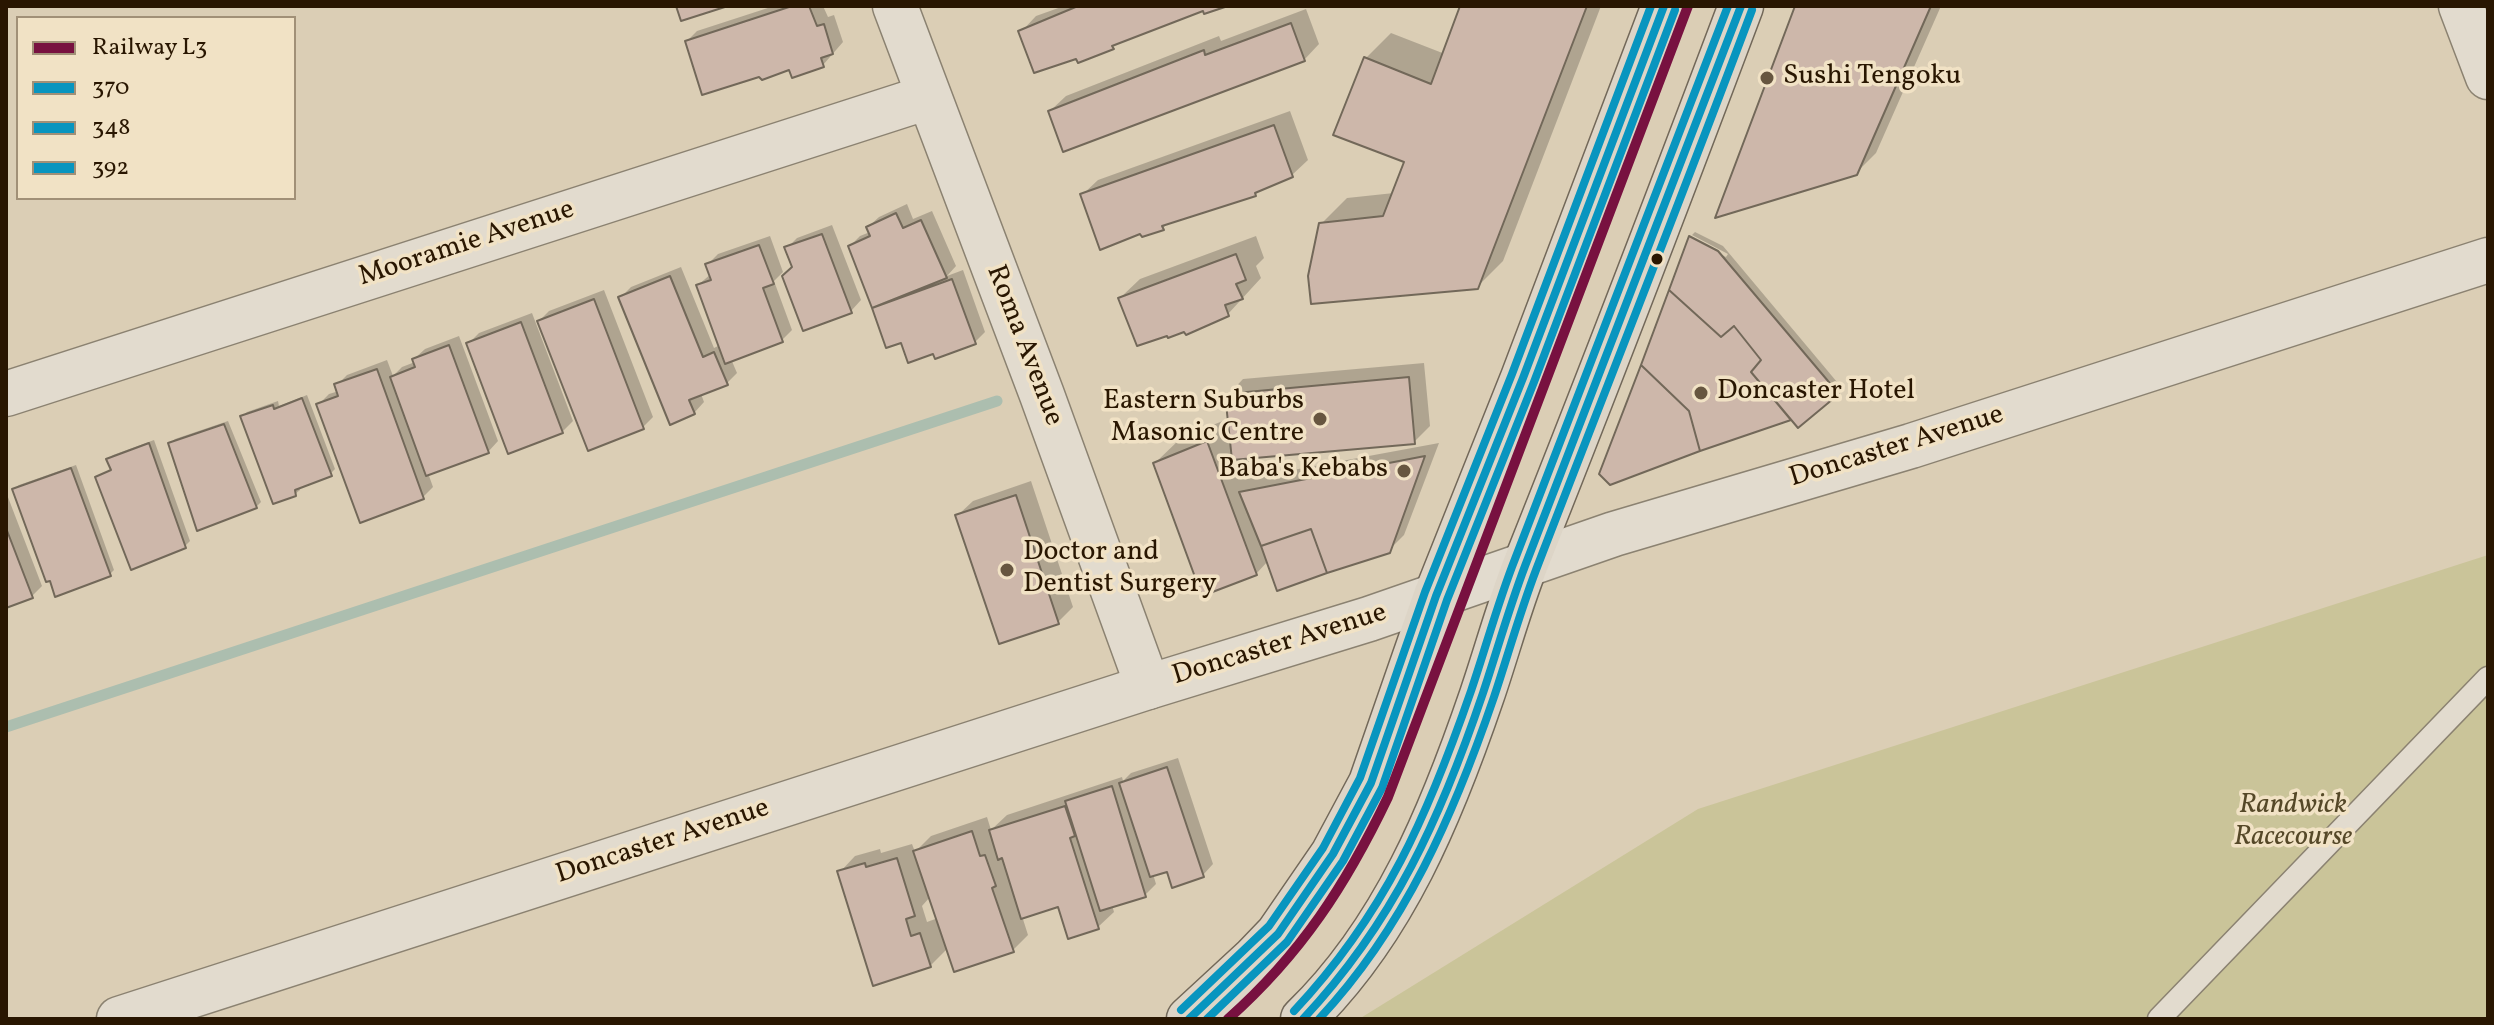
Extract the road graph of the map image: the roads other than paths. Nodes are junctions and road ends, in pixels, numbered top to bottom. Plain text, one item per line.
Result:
1 (895, 6) edge
2 (1664, 6) edge
3 (1741, 6) edge
4 (2461, 6) edge
5 (2488, 77) edge
6 (928, 97) junction
7 (2488, 260) edge
8 (6, 394) edge
9 (1525, 565) junction
10 (1436, 596) junction
11 (2488, 678) edge
12 (1148, 687) junction
13 (119, 1019) edge
14 (1189, 1019) edge
15 (1303, 1019) edge
16 (2159, 1019) edge

1 - 6 street, Roma Avenue
2 - 10 main road
3 - 9 main road
4 - 5 street
6 - 8 street, Mooramie Avenue
6 - 12 street, Roma Avenue
7 - 9 street, Doncaster Avenue
9 - 10 street, Doncaster Avenue
9 - 15 main road
10 - 12 street, Doncaster Avenue
10 - 14 main road
11 - 16 lane
12 - 13 street, Doncaster Avenue

